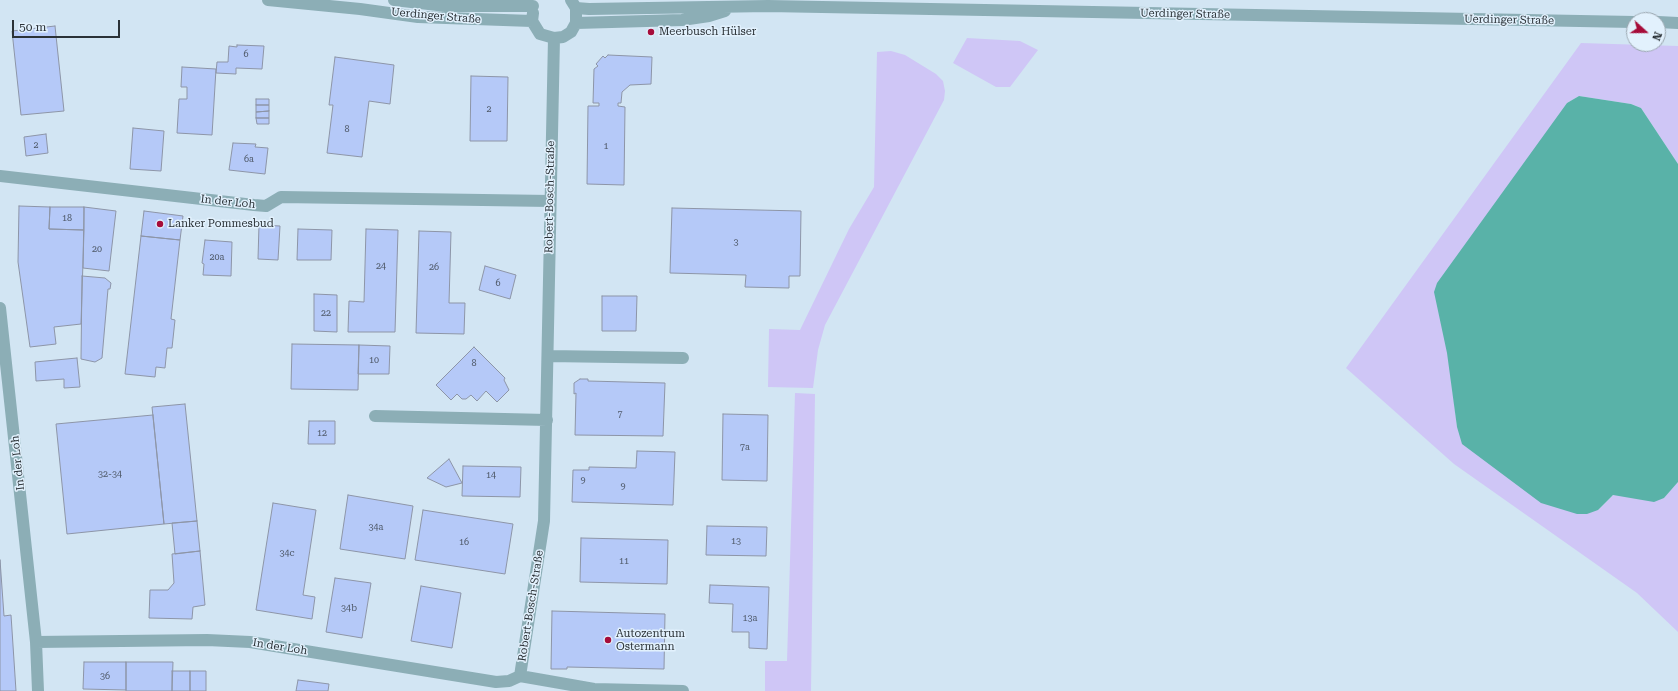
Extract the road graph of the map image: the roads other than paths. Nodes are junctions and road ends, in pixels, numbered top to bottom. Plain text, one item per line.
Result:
1 (268, 0) edge
2 (394, 0) edge
3 (536, 3) edge
4 (573, 4) edge
5 (736, 7) junction
6 (532, 21) junction
7 (1626, 22) edge
8 (1666, 22) edge
9 (1678, 23) edge
10 (576, 24) junction
11 (554, 38) junction
12 (0, 176) edge
13 (550, 201) junction
14 (0, 308) edge
15 (548, 356) junction
16 (684, 358) dead end
17 (4, 380) edge
18 (375, 416) dead end
19 (547, 420) junction
20 (36, 642) junction
21 (520, 676) junction
22 (38, 691) edge
23 (683, 691) edge

1 - 6 street, Uerdinger Straße
2 - 3 street, Uerdinger Straße
3 - 6 street, Uerdinger Straße
4 - 5 street, Uerdinger Straße
4 - 10 street, Uerdinger Straße
5 - 7 street, Uerdinger Straße
5 - 10 street, Uerdinger Straße
6 - 11 street
8 - 9 street
10 - 11 street
11 - 13 street, Robert-Bosch-Straße
12 - 13 street, In der Loh
13 - 15 street, Robert-Bosch-Straße
14 - 17 street, In der Loh
15 - 16 street
15 - 19 street, Robert-Bosch-Straße
17 - 20 street, In der Loh
18 - 19 street
19 - 21 street, Robert-Bosch-Straße
20 - 21 street, In der Loh
20 - 22 street, In der Loh
21 - 23 street, Robert-Bosch-Straße

